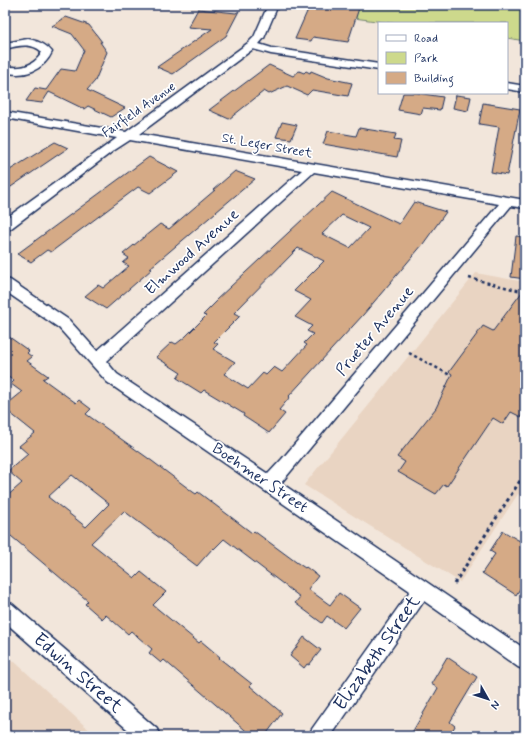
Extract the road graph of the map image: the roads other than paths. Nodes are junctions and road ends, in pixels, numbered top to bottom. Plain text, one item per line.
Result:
1 (273, 5) edge
2 (252, 45) junction
3 (5, 46) edge
4 (378, 67) edge
5 (6, 72) edge
6 (508, 86) edge
7 (525, 88) edge
8 (5, 116) edge
9 (128, 136) junction
10 (311, 168) junction
11 (508, 201) junction
12 (525, 204) edge
13 (5, 226) edge
14 (5, 284) edge
15 (96, 361) junction
16 (270, 484) junction
17 (422, 589) junction
18 (5, 610) edge
19 (525, 660) edge
20 (150, 736) edge
21 (320, 736) edge

1 - 2 street, Fairfield Avenue
2 - 4 street
2 - 9 street, Fairfield Avenue
3 - 5 street
6 - 7 street
8 - 9 street, St. Leger Street
9 - 10 street, St. Leger Street
9 - 13 street, Fairfield Avenue
10 - 11 street, St. Leger Street
10 - 15 street, Elmwood Avenue
11 - 12 street, St. Leger Street
11 - 16 street, Prueter Avenue
14 - 15 street, Boehmer Street
15 - 16 street, Boehmer Street
16 - 17 street, Boehmer Street
17 - 19 street, Boehmer Street
17 - 21 street, Elizabeth Street
18 - 20 street, Edwin Street

